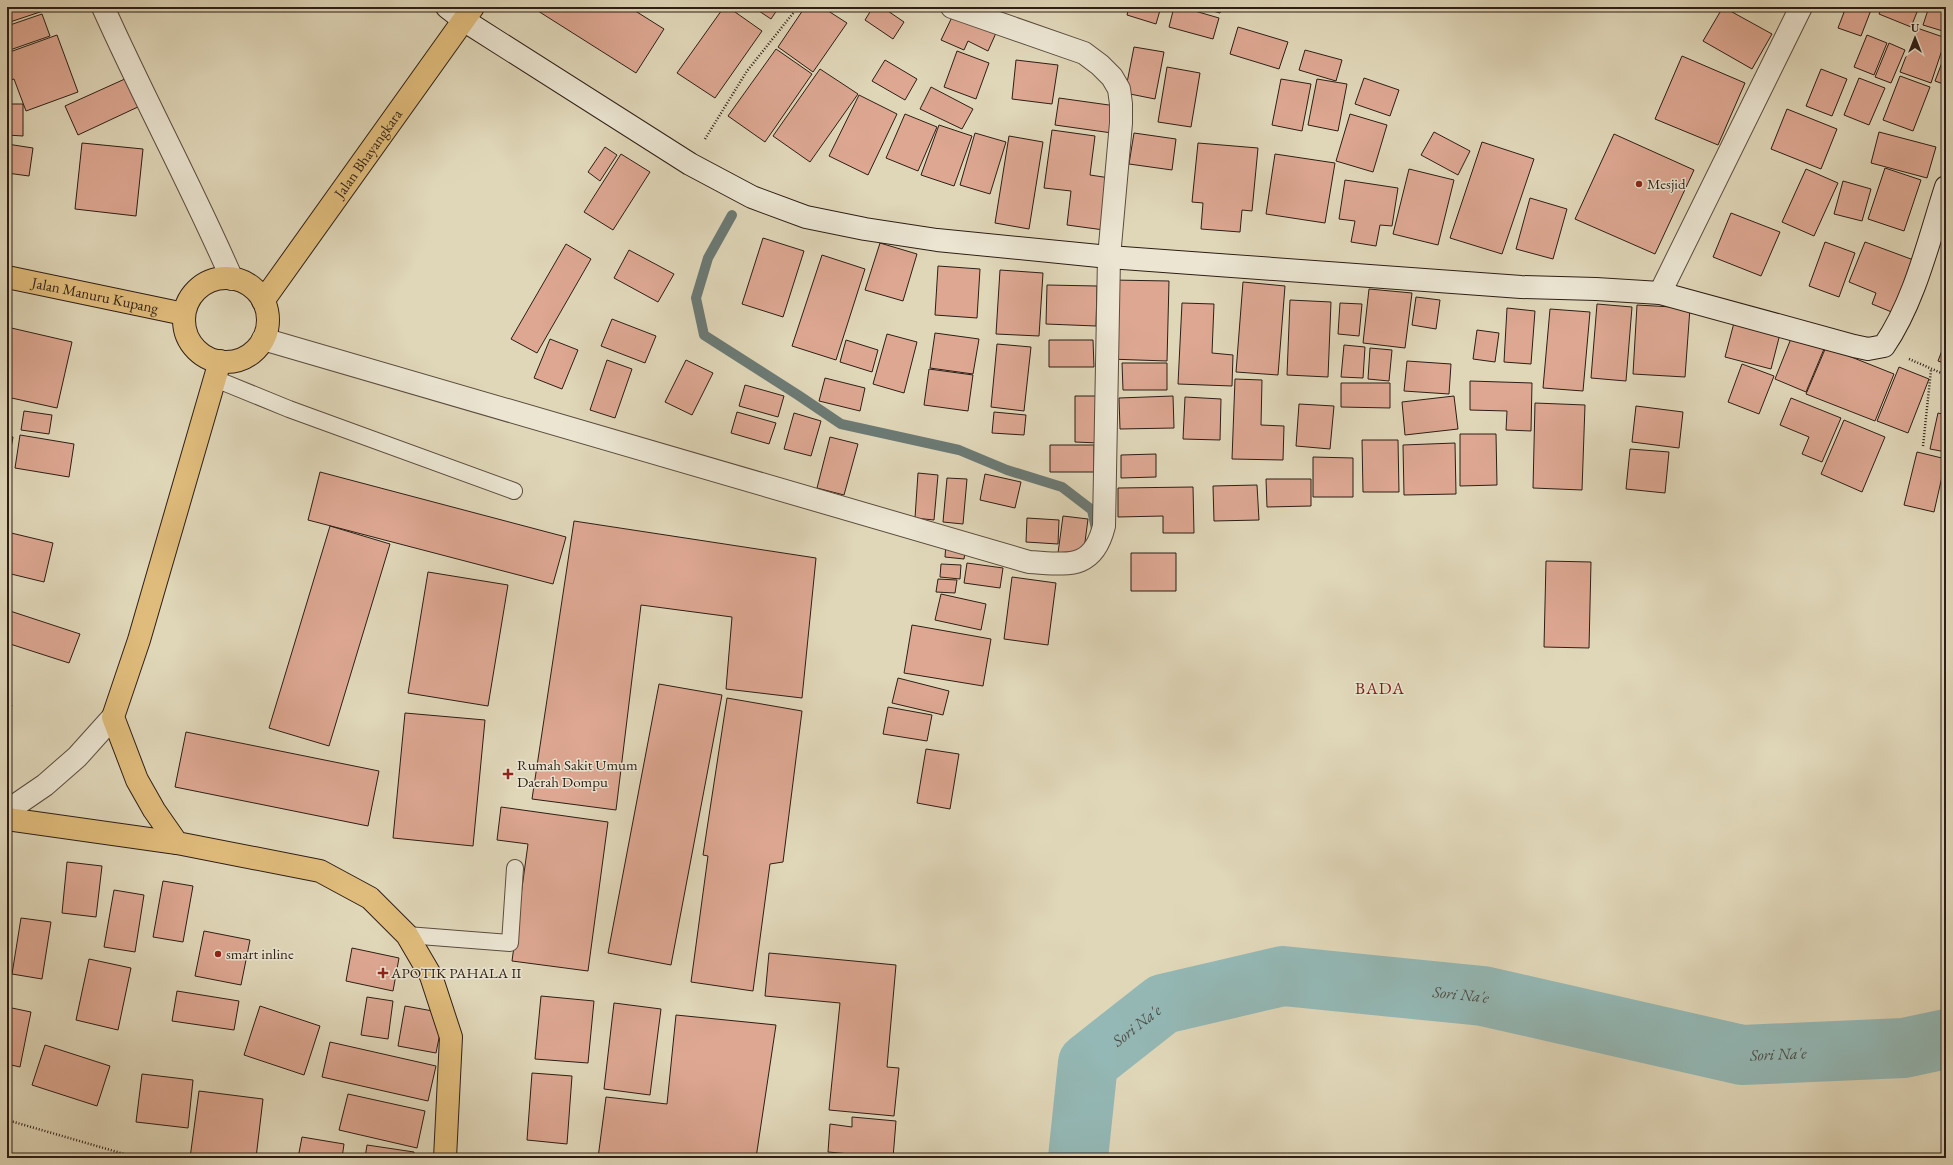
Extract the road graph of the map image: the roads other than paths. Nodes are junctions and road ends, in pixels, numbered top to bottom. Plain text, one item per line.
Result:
1 (103, 7) edge
2 (447, 7) edge
3 (952, 7) edge
4 (1801, 7) edge
5 (469, 14) edge
6 (1946, 187) edge
7 (1109, 257) junction
8 (7, 277) edge
9 (232, 279) junction
10 (1660, 294) junction
11 (263, 301) junction
12 (184, 314) junction
13 (263, 339) junction
14 (216, 369) junction
15 (514, 491) dead end
16 (113, 717) junction
17 (7, 811) edge
18 (7, 819) edge
19 (177, 843) junction
20 (515, 868) dead end
21 (407, 935) junction
22 (445, 1158) edge

1 - 9 street
2 - 5 street
3 - 7 street
4 - 10 street
5 - 7 street
5 - 11 main road, Jalan Bhayangkara
6 - 10 street
7 - 10 street
7 - 13 street
8 - 12 main road, Jalan Manuru Kupang
9 - 11 main road
9 - 12 main road
11 - 13 main road
12 - 14 main road
13 - 14 main road
14 - 15 lane
14 - 16 main road
16 - 17 street
16 - 19 main road
18 - 19 main road
19 - 21 main road
20 - 21 lane
21 - 22 main road

